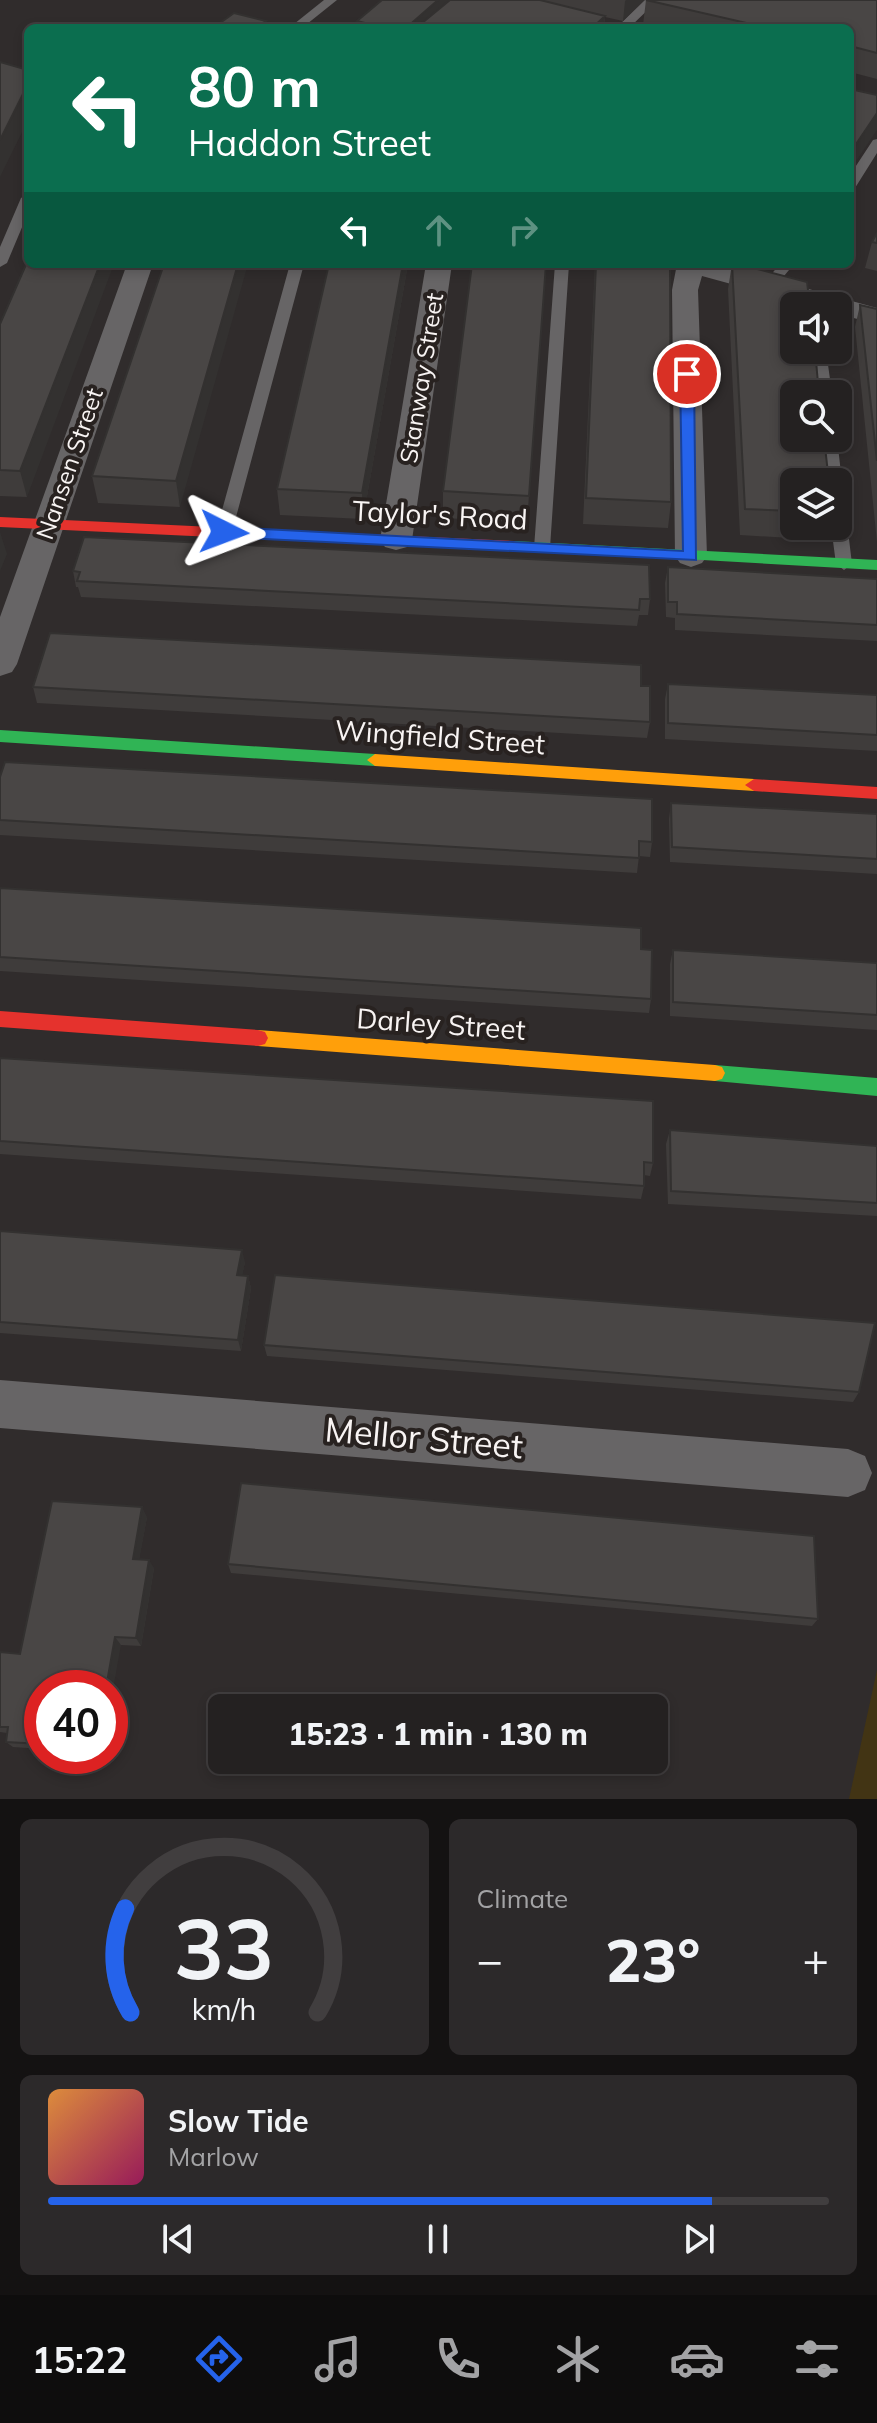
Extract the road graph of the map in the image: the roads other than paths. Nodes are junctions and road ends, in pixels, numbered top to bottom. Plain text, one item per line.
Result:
1 (331, 0) edge
2 (652, 0) edge
3 (300, 24) edge
4 (626, 24) edge
5 (877, 143) edge
6 (854, 179) edge
7 (24, 207) edge
8 (0, 263) edge
9 (139, 268) edge
10 (296, 268) edge
11 (438, 268) edge
12 (562, 268) edge
13 (690, 268) edge
14 (706, 268) edge
15 (784, 268) edge
16 (769, 285) junction
17 (788, 292) edge
18 (852, 310) edge
19 (877, 316) edge
20 (0, 522) edge
21 (50, 522) junction
22 (224, 532) junction
23 (396, 540) junction
24 (841, 540) edge
25 (542, 548) junction
26 (691, 556) junction
27 (844, 564) junction
28 (877, 565) edge
29 (0, 664) edge
30 (0, 736) edge
31 (877, 793) edge
32 (0, 1019) edge
33 (877, 1087) edge
34 (0, 1404) edge
35 (848, 1473) dead end

1 - 3 lane
2 - 4 lane
5 - 6 lane
7 - 8 lane
9 - 21 street, Nansen Street
10 - 22 lane
11 - 23 street, Stanway Street
12 - 25 lane
13 - 26 street
14 - 16 street
15 - 16 lane
16 - 17 street
18 - 19 street
20 - 21 street, Taylor's Road
21 - 22 street, Taylor's Road
21 - 29 street, Nansen Street
22 - 23 street, Taylor's Road
23 - 25 street, Taylor's Road
24 - 27 lane
25 - 26 street, Taylor's Road
26 - 27 street, Taylor's Road
27 - 28 street, Taylor's Road
30 - 31 street, Wingfield Street
32 - 33 street, Darley Street
34 - 35 street, Mellor Street

